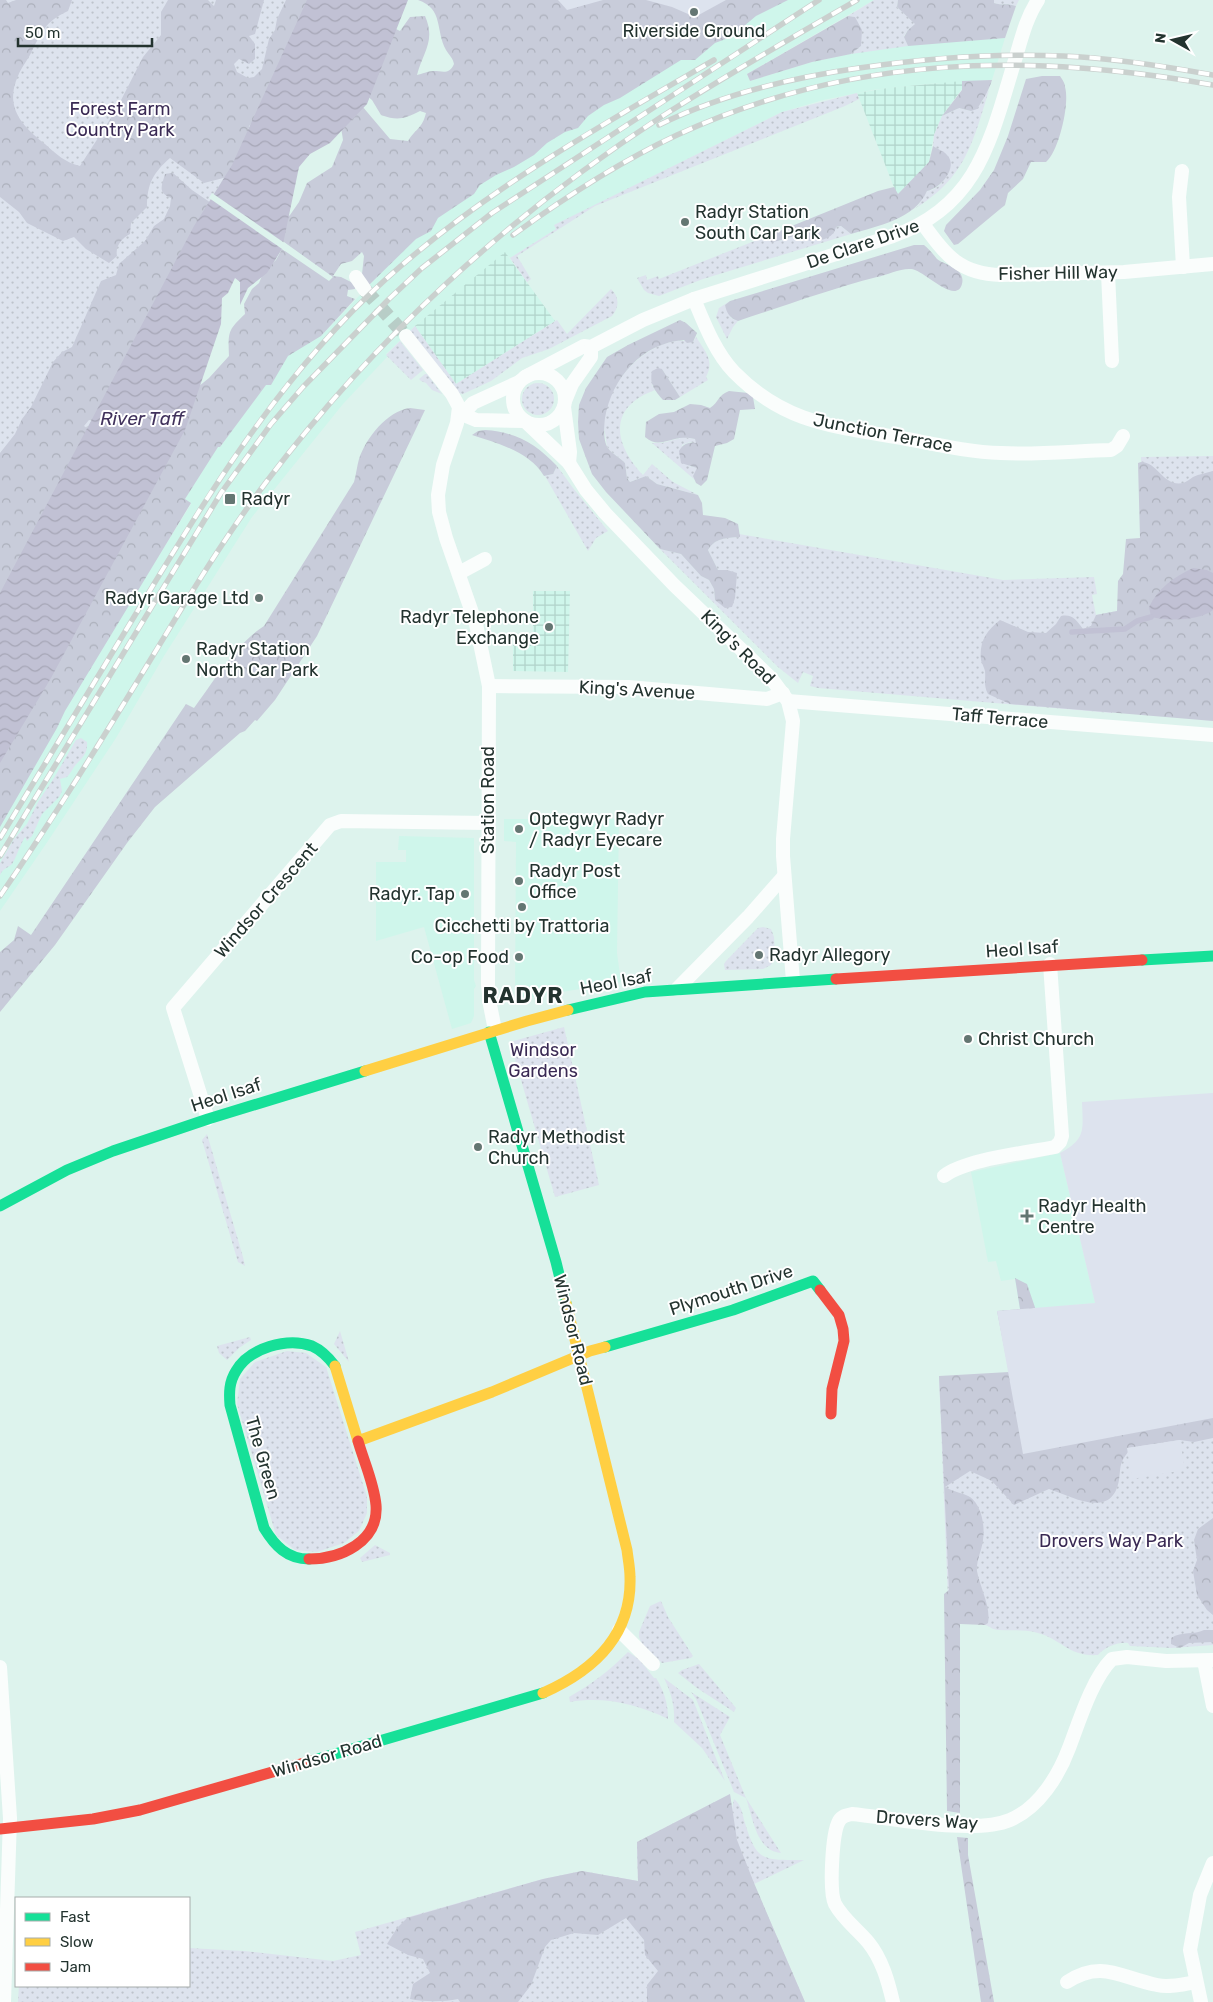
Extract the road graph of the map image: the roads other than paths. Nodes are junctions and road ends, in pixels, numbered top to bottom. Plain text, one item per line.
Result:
1 (1038, 0) edge
2 (1182, 171) dead end
3 (923, 224) junction
4 (1213, 264) edge
5 (1183, 267) junction
6 (1108, 273) junction
7 (356, 277) dead end
8 (364, 290) tunnel mouth
9 (694, 299) junction
10 (406, 336) tunnel mouth
11 (591, 347) junction
12 (1112, 362) dead end
13 (522, 380) junction
14 (565, 404) junction
15 (461, 413) junction
16 (526, 422) junction
17 (1123, 436) dead end
18 (569, 463) junction
19 (486, 559) dead end
20 (459, 573) junction
21 (489, 686) junction
22 (785, 697) junction
23 (1213, 735) edge
24 (488, 823) junction
25 (784, 876) junction
26 (1213, 956) edge
27 (1050, 964) junction
28 (794, 981) junction
29 (677, 989) junction
30 (492, 1031) junction
31 (208, 1119) junction
32 (944, 1176) dead end
33 (0, 1206) edge
34 (579, 1355) junction
35 (831, 1414) dead end
36 (358, 1441) junction
37 (619, 1630) junction
38 (1208, 1660) edge
39 (653, 1664) dead end
40 (0, 1667) edge
41 (1213, 1706) edge
42 (4, 1829) edge
43 (1213, 1863) edge
44 (1067, 1982) dead end
45 (1196, 1982) junction
46 (4, 2002) edge
47 (893, 2002) edge
48 (1201, 2002) edge

1 - 3 street, De Clare Drive
2 - 5 street
3 - 6 street, Fisher Hill Way
3 - 9 street, De Clare Drive
4 - 5 street, Fisher Hill Way
5 - 6 street, Fisher Hill Way
6 - 12 street
7 - 8 street
9 - 11 street, De Clare Drive
9 - 17 street, Junction Terrace
10 - 15 street
11 - 13 street, De Clare Drive
11 - 14 street
13 - 14 street
13 - 15 street
13 - 16 street
14 - 16 street
14 - 18 street
15 - 16 street
15 - 20 street, Station Road
16 - 18 street, King's Road
18 - 22 street, King's Road
19 - 20 street
20 - 21 street, Station Road
21 - 22 street, King's Avenue
21 - 24 street, Station Road
22 - 23 street, Taff Terrace
22 - 25 street, King's Road
24 - 30 street, Station Road
24 - 31 street, Windsor Crescent
25 - 28 street, King's Road
25 - 29 street
26 - 27 street, Heol Isaf
27 - 28 street, Heol Isaf
27 - 32 street
28 - 29 street, Heol Isaf
29 - 30 street, Heol Isaf
30 - 31 street, Heol Isaf
30 - 34 street, Windsor Road
31 - 33 street, Heol Isaf
34 - 35 street, Plymouth Drive
34 - 36 street
34 - 37 street, Windsor Road
36 - 36 street, The Green
37 - 39 street
37 - 42 street, Windsor Road
38 - 41 street
38 - 47 street, Drovers Way
40 - 42 street
42 - 46 street
43 - 45 street
44 - 45 street
45 - 48 street

